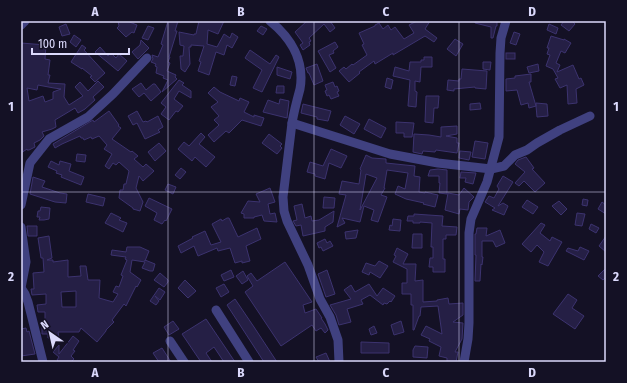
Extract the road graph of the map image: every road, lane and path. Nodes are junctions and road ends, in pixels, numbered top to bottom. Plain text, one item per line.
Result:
1 (25, 21) edge
2 (270, 21) edge
3 (506, 21) edge
4 (21, 25) edge
5 (147, 58) dead end
6 (590, 116) dead end
7 (292, 123) junction
8 (490, 169) junction
9 (21, 205) edge
10 (21, 228) edge
11 (21, 288) edge
12 (216, 310) dead end
13 (170, 341) dead end
14 (43, 362) edge
15 (184, 362) edge
16 (250, 362) edge
17 (339, 362) edge
18 (464, 362) edge

1 - 4 street
2 - 7 street
3 - 8 street
5 - 9 street
6 - 8 street
7 - 8 street
7 - 17 street
8 - 18 street
10 - 11 street
11 - 14 street
12 - 16 street
13 - 15 street

